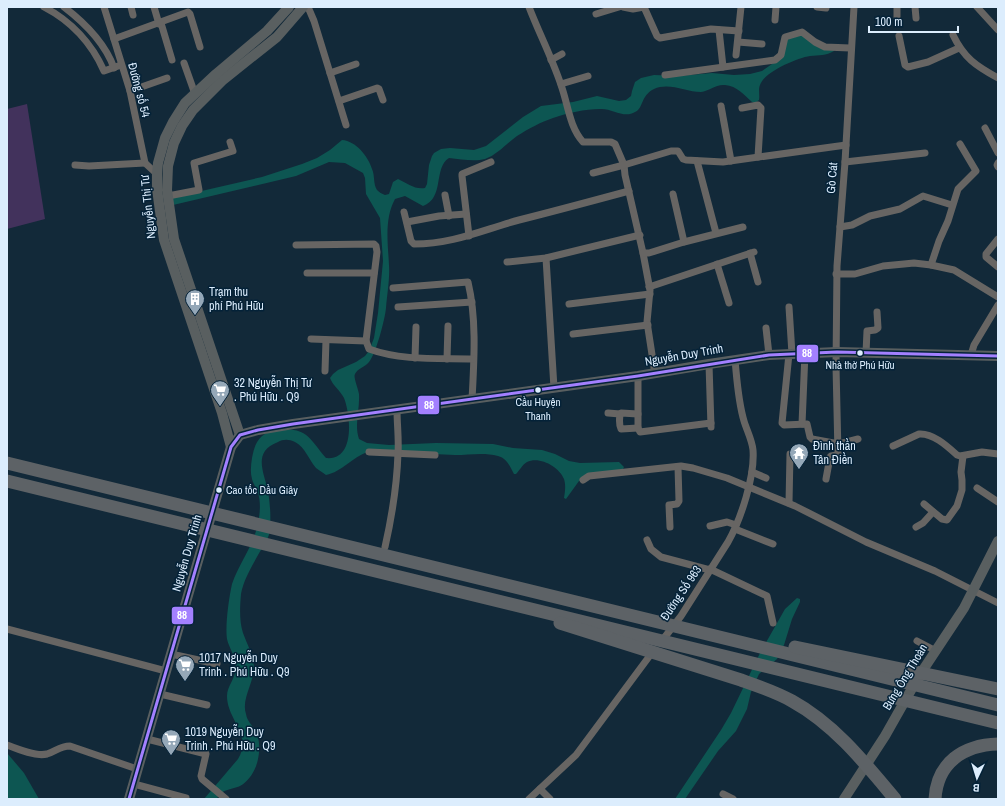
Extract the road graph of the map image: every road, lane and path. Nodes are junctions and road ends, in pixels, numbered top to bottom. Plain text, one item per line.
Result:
1 (44, 7) edge
2 (64, 7) edge
3 (104, 7) edge
4 (131, 7) edge
5 (154, 7) edge
6 (289, 7) edge
7 (303, 7) edge
8 (308, 7) edge
9 (619, 7) edge
10 (644, 7) edge
11 (740, 7) edge
12 (776, 7) edge
13 (817, 7) edge
14 (854, 7) edge
15 (897, 7) edge
16 (915, 7) edge
17 (977, 7) edge
18 (532, 8) edge
19 (826, 8) edge
20 (183, 10) edge
21 (596, 14) dead end
22 (133, 15) dead end
23 (897, 18) dead end
24 (916, 18) dead end
25 (775, 20) dead end
26 (160, 23) junction
27 (719, 30) junction
28 (998, 30) edge
29 (739, 31) junction
30 (953, 35) dead end
31 (899, 36) dead end
32 (114, 39) junction
33 (738, 42) junction
34 (762, 44) dead end
35 (200, 47) dead end
36 (850, 48) junction
37 (959, 48) junction
38 (561, 55) dead end
39 (736, 55) dead end
40 (172, 60) dead end
41 (551, 60) junction
42 (184, 63) dead end
43 (356, 64) dead end
44 (121, 65) junction
45 (722, 67) junction
46 (114, 68) junction
47 (330, 73) junction
48 (664, 75) dead end
49 (588, 76) dead end
50 (168, 78) dead end
51 (998, 78) edge
52 (564, 84) junction
53 (130, 91) junction
54 (195, 94) junction
55 (339, 100) junction
56 (383, 100) dead end
57 (721, 106) dead end
58 (742, 108) dead end
59 (346, 125) dead end
60 (985, 128) dead end
61 (230, 142) dead end
62 (960, 144) dead end
63 (846, 145) junction
64 (998, 152) edge
65 (925, 153) dead end
66 (758, 157) junction
67 (697, 161) junction
68 (731, 161) junction
69 (491, 162) dead end
70 (845, 162) junction
71 (145, 163) junction
72 (998, 163) edge
73 (75, 165) dead end
74 (624, 166) junction
75 (998, 167) edge
76 (594, 172) dead end
77 (157, 174) junction
78 (629, 191) junction
79 (673, 194) dead end
80 (445, 195) dead end
81 (168, 196) junction
82 (952, 205) junction
83 (404, 212) dead end
84 (466, 214) junction
85 (450, 216) junction
86 (407, 222) junction
87 (840, 227) junction
88 (742, 228) dead end
89 (716, 233) junction
90 (640, 235) junction
91 (469, 236) junction
92 (998, 239) edge
93 (684, 242) junction
94 (296, 245) dead end
95 (643, 253) junction
96 (546, 258) junction
97 (507, 262) dead end
98 (717, 264) junction
99 (931, 265) junction
100 (998, 267) edge
101 (307, 273) dead end
102 (374, 274) junction
103 (836, 274) junction
104 (758, 282) dead end
105 (393, 288) dead end
106 (650, 290) junction
107 (998, 297) edge
108 (472, 302) junction
109 (569, 304) dead end
110 (729, 304) dead end
111 (998, 305) edge
112 (398, 307) dead end
113 (789, 307) dead end
114 (877, 312) dead end
115 (648, 325) junction
116 (448, 326) dead end
117 (416, 327) dead end
118 (766, 328) dead end
119 (572, 334) dead end
120 (311, 340) dead end
121 (326, 340) junction
122 (366, 341) junction
123 (837, 352) junction
124 (866, 352) junction
125 (805, 353) junction
126 (791, 354) junction
127 (769, 355) junction
128 (971, 355) junction
129 (998, 356) edge
130 (415, 358) junction
131 (447, 359) junction
132 (473, 359) junction
133 (735, 360) junction
134 (709, 364) junction
135 (325, 371) dead end
136 (655, 374) junction
137 (638, 376) junction
138 (554, 388) junction
139 (472, 400) junction
140 (397, 410) junction
141 (608, 413) dead end
142 (620, 414) junction
143 (638, 414) junction
144 (802, 424) junction
145 (638, 428) junction
146 (240, 435) junction
147 (858, 439) dead end
148 (838, 444) junction
149 (893, 446) dead end
150 (231, 447) junction
151 (369, 452) dead end
152 (398, 453) junction
153 (435, 454) dead end
154 (790, 454) dead end
155 (998, 454) edge
156 (963, 456) junction
157 (7, 463) edge
158 (678, 466) junction
159 (752, 472) junction
160 (766, 478) dead end
161 (826, 479) dead end
162 (583, 480) dead end
163 (7, 481) edge
164 (748, 487) junction
165 (977, 488) dead end
166 (998, 502) edge
167 (789, 503) junction
168 (924, 504) dead end
169 (933, 512) junction
170 (710, 526) dead end
171 (670, 527) dead end
172 (736, 527) junction
173 (916, 527) dead end
174 (647, 540) dead end
175 (998, 540) edge
176 (773, 544) dead end
177 (385, 547) dead end
178 (438, 569) junction
179 (710, 570) junction
180 (434, 584) junction
181 (973, 591) junction
182 (998, 603) edge
183 (773, 623) dead end
184 (7, 629) edge
185 (917, 642) dead end
186 (936, 651) junction
187 (171, 654) junction
188 (217, 664) dead end
189 (166, 670) junction
190 (998, 689) edge
191 (160, 694) junction
192 (207, 705) dead end
193 (998, 705) edge
194 (998, 722) edge
195 (147, 739) junction
196 (998, 744) edge
197 (7, 745) edge
198 (137, 769) junction
199 (134, 784) junction
200 (540, 789) junction
201 (723, 794) dead end
202 (224, 797) edge
203 (186, 798) edge
204 (129, 799) edge
205 (529, 799) edge
206 (550, 799) edge
207 (732, 799) edge
208 (844, 799) edge
209 (895, 799) edge
210 (935, 799) edge

1 - 46 street
2 - 46 street
3 - 32 street, Đường số 54
4 - 22 street
5 - 26 street
6 - 54 street, Nguyễn Thị Tư
7 - 81 street, Nguyễn Thị Tư
8 - 47 street
9 - 10 street
9 - 21 street
10 - 27 street
11 - 29 street
12 - 25 street
13 - 19 street
14 - 36 street, Gò Cát
15 - 23 street
16 - 24 street
17 - 28 street
18 - 41 street
20 - 26 street
20 - 35 street
26 - 32 street
26 - 40 street
27 - 29 street
27 - 45 street
29 - 33 street
30 - 37 street
31 - 37 street
32 - 44 street, Đường số 54
33 - 34 street
33 - 39 street
36 - 45 street
36 - 63 street, Gò Cát
37 - 51 street
38 - 41 street
41 - 52 street
42 - 54 street
43 - 47 street
44 - 46 street
44 - 53 street, Đường số 54
45 - 48 street
47 - 55 street
49 - 52 street
50 - 53 street
52 - 74 street
53 - 71 street, Đường số 54
54 - 77 street, Nguyễn Thị Tư
55 - 56 street
55 - 59 street
57 - 68 street
58 - 66 street
60 - 64 street
61 - 81 street
62 - 82 street
63 - 66 street
63 - 70 street, Gò Cát
65 - 70 street
66 - 68 street
67 - 68 street
67 - 74 street
67 - 89 street
69 - 84 street
70 - 87 street, Gò Cát
71 - 73 street
71 - 77 street
72 - 75 street
74 - 76 street
74 - 78 street
77 - 150 street, Nguyễn Thị Tư
78 - 90 street
78 - 91 street
79 - 93 street
80 - 85 street
81 - 146 street, Nguyễn Thị Tư
82 - 87 street
82 - 99 street
83 - 86 street
84 - 85 street
84 - 91 street
85 - 86 street
86 - 91 street
87 - 103 street, Gò Cát
88 - 89 street
89 - 93 street
90 - 95 street
90 - 96 street
92 - 100 street
93 - 95 street
94 - 102 street
95 - 106 street
96 - 97 street
96 - 138 street
98 - 104 street
98 - 106 street
98 - 110 street
99 - 103 street
99 - 107 street
101 - 102 street
102 - 122 street
103 - 123 street, Gò Cát
105 - 108 street
106 - 109 street
106 - 115 street
108 - 112 street
108 - 132 street
111 - 128 street
113 - 126 street
114 - 124 street
115 - 119 street
115 - 136 street
116 - 131 street
117 - 130 street
118 - 127 street
120 - 121 street
121 - 122 street
121 - 135 street
122 - 130 street
123 - 124 street, Nguyễn Duy Trinh
123 - 125 street, Nguyễn Duy Trinh
123 - 148 street, Gò Cát
124 - 128 street, Nguyễn Duy Trinh
125 - 126 street, Nguyễn Duy Trinh
125 - 144 street
126 - 127 street, Nguyễn Duy Trinh
126 - 144 street
127 - 133 street, Nguyễn Duy Trinh
128 - 129 street, Nguyễn Duy Trinh
130 - 131 street
131 - 132 street
132 - 139 street
133 - 134 street, Nguyễn Duy Trinh
133 - 159 street, Đường Số 963
134 - 136 street, Nguyễn Duy Trinh
134 - 145 street
136 - 137 street, Nguyễn Duy Trinh
137 - 138 street, Nguyễn Duy Trinh
137 - 143 street
138 - 139 street, Nguyễn Duy Trinh
139 - 140 street, Nguyễn Duy Trinh
140 - 146 street, Nguyễn Duy Trinh
140 - 152 street
141 - 142 street
142 - 143 street
142 - 145 street
143 - 145 street
144 - 148 street
146 - 150 street, Nguyễn Duy Trinh
147 - 148 street
148 - 161 street
149 - 156 street
150 - 187 street, Nguyễn Duy Trinh
151 - 152 street
152 - 153 street
152 - 177 street
154 - 167 street
155 - 156 street
156 - 169 street
157 - 178 highway, bridge
158 - 162 street
158 - 164 street
158 - 171 street
159 - 160 street
159 - 164 street, Đường Số 963
163 - 180 highway, bridge
164 - 167 street
164 - 172 street, Đường Số 963
165 - 166 street
167 - 181 street
168 - 169 street
169 - 173 street
170 - 172 street
172 - 176 street
172 - 179 street, Đường Số 963
174 - 179 street
175 - 181 street, Bưng Ông Thoàn
178 - 190 highway, bridge
178 - 193 highway, bridge
179 - 183 street
179 - 200 street, Đường Số 963
180 - 194 highway, bridge
180 - 209 highway, bridge
181 - 182 street
181 - 186 street, Bưng Ông Thoàn
184 - 189 street
185 - 186 street
186 - 208 street, Bưng Ông Thoàn
187 - 188 street
187 - 189 street, Nguyễn Duy Trinh
189 - 191 street, Nguyễn Duy Trinh
191 - 192 street
191 - 195 street, Nguyễn Duy Trinh
195 - 198 street, Nguyễn Duy Trinh
195 - 202 street
196 - 210 highway
197 - 198 street
198 - 199 street, Nguyễn Duy Trinh
199 - 203 street
199 - 204 street, Nguyễn Duy Trinh
200 - 205 street, Đường Số 963
200 - 206 street
201 - 207 street

